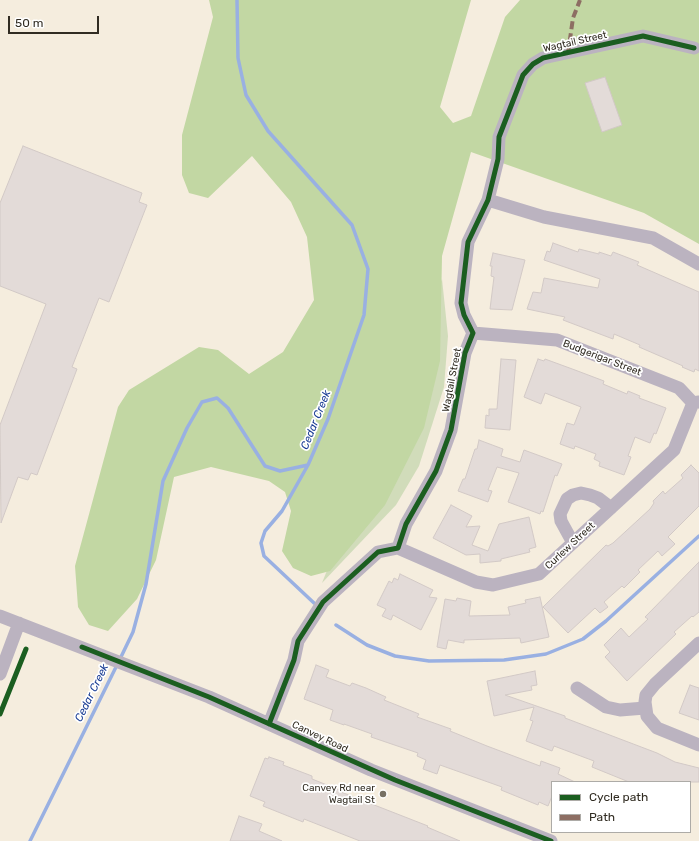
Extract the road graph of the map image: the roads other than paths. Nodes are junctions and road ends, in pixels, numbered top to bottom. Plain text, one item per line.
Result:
1 (694, 48) dead end
2 (488, 200) junction
3 (699, 264) edge
4 (473, 333) junction
5 (696, 403) edge
6 (611, 508) junction
7 (573, 543) junction
8 (398, 548) junction
9 (0, 616) edge
10 (19, 623) junction
11 (699, 643) edge
12 (0, 674) edge
13 (577, 688) dead end
14 (645, 708) junction
15 (269, 724) junction
16 (699, 745) edge
17 (550, 841) edge

1 - 2 street, Wagtail Street
2 - 3 street
2 - 4 street, Wagtail Street
4 - 5 street, Budgerigar Street
4 - 8 street, Wagtail Street
5 - 6 street, Curlew Street
6 - 7 street, Curlew Street
6 - 7 street
7 - 8 street, Curlew Street
8 - 15 street
9 - 10 street, Canvey Road
10 - 12 street
10 - 15 street, Canvey Road
11 - 14 street
13 - 14 street
14 - 16 street
15 - 17 street, Canvey Road

